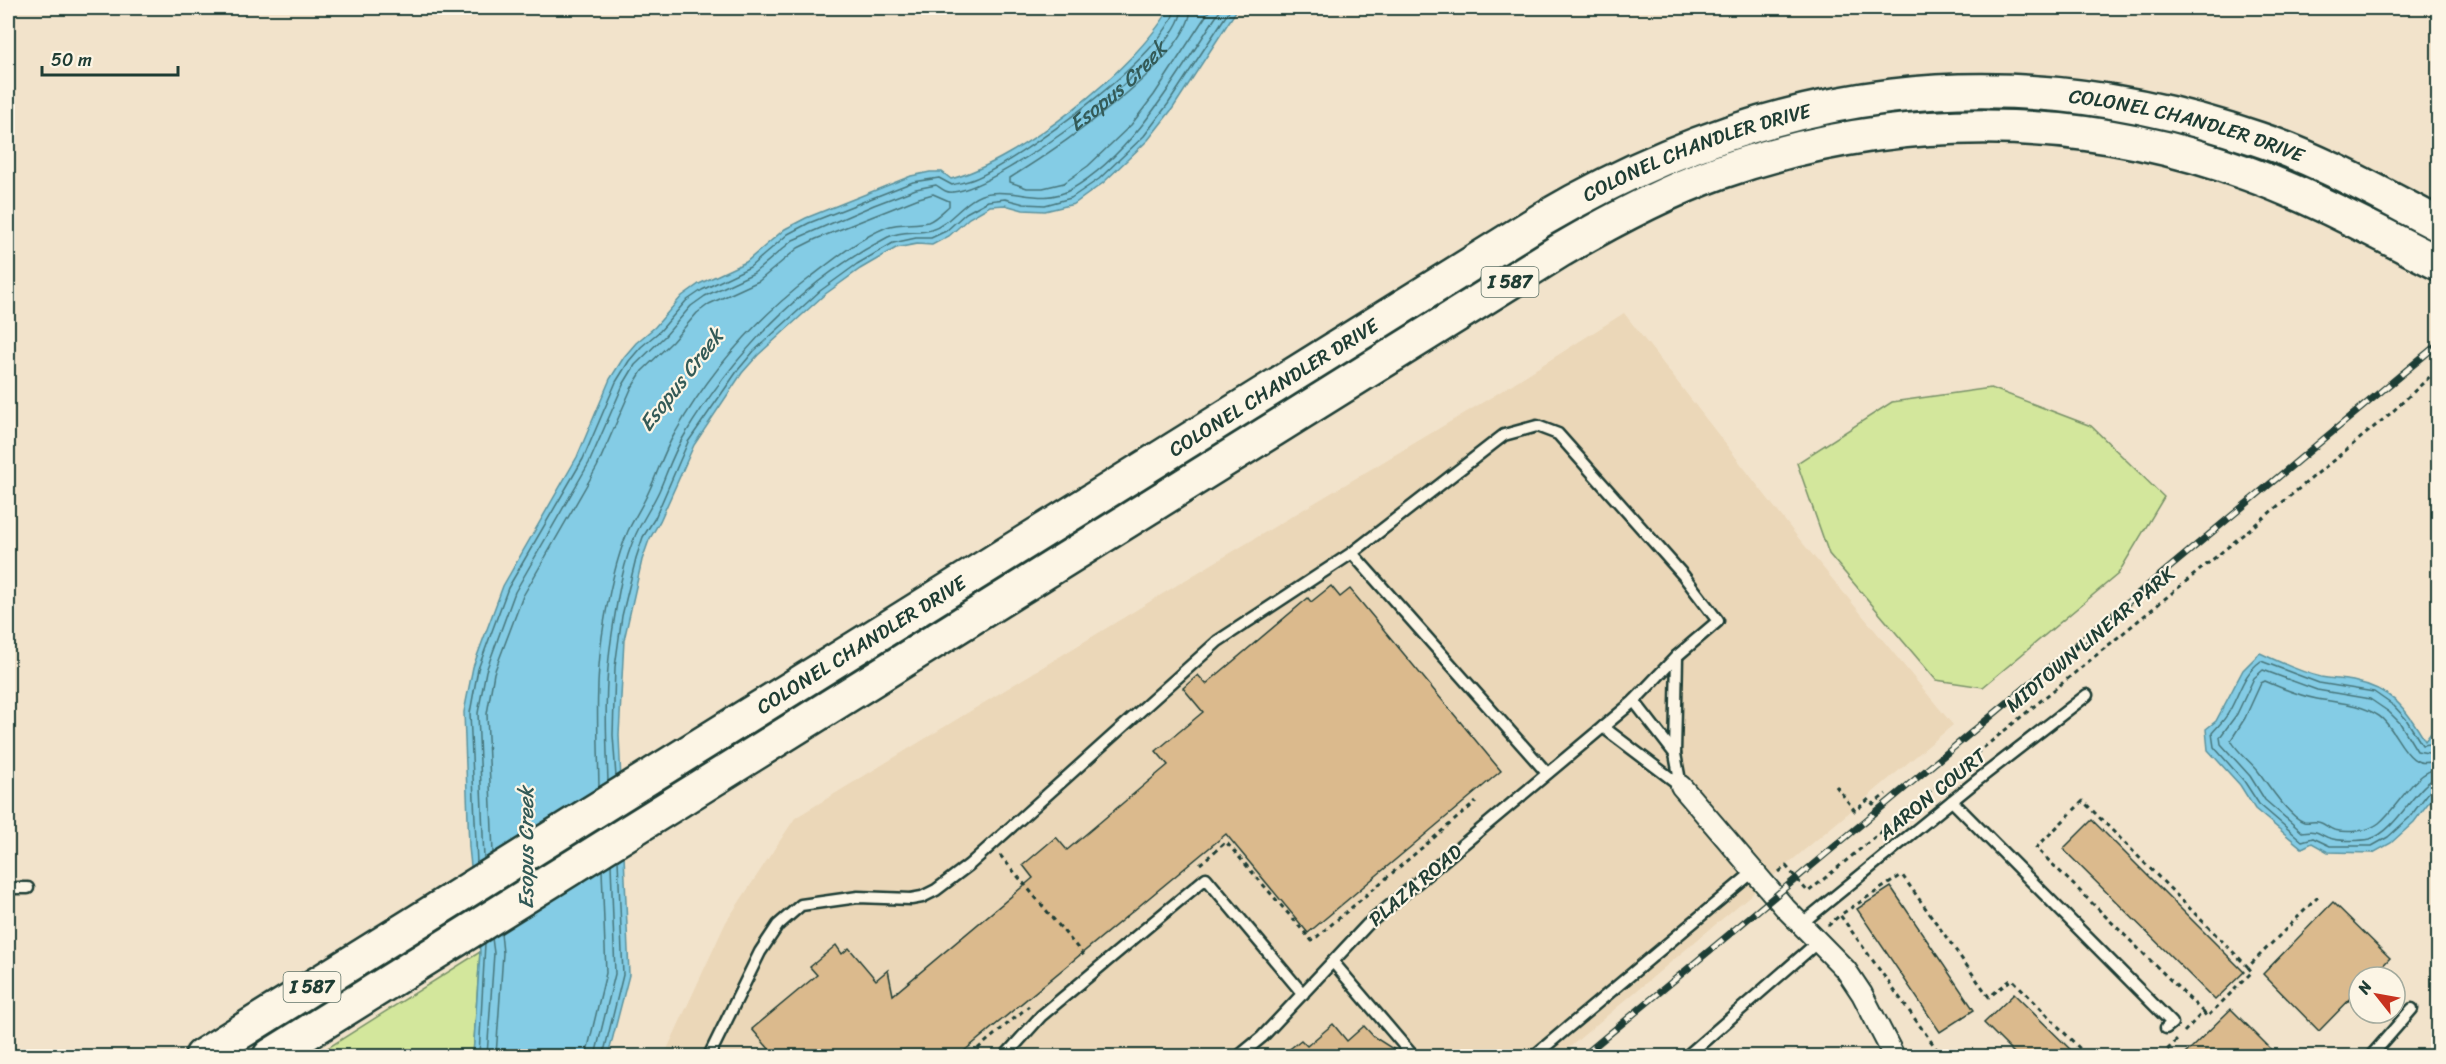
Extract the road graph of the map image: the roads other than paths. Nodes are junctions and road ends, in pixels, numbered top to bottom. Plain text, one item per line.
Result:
1 (2439, 224) edge
2 (2439, 263) edge
3 (1352, 553) junction
4 (1677, 656) junction
5 (2087, 695) dead end
6 (1634, 701) junction
7 (1603, 726) junction
8 (1675, 754) junction
9 (1548, 773) junction
10 (1681, 786) junction
11 (1952, 801) junction
12 (1758, 878) junction
13 (8, 888) edge
14 (27, 888) dead end
15 (1801, 924) junction
16 (1819, 941) junction
17 (1332, 962) junction
18 (1303, 994) junction
19 (2412, 1009) dead end
20 (2166, 1028) dead end
21 (202, 1056) edge
22 (270, 1056) edge
23 (710, 1056) edge
24 (1005, 1056) edge
25 (1239, 1056) edge
26 (1413, 1056) edge
27 (1534, 1056) edge
28 (1687, 1056) edge
29 (1893, 1056) edge
30 (2371, 1056) edge

1 - 21 highway, COLONEL CHANDLER DRIVE / I 587
2 - 22 highway, COLONEL CHANDLER DRIVE / I 587
3 - 4 lane, PLAZA ROAD
3 - 9 lane
3 - 23 lane
4 - 6 lane, PLAZA ROAD
4 - 8 lane
5 - 11 lane, AARON COURT
6 - 7 lane, PLAZA ROAD
6 - 8 lane
7 - 9 lane, PLAZA ROAD
7 - 10 lane
8 - 10 lane
9 - 17 lane, PLAZA ROAD
10 - 12 street
11 - 15 lane, AARON COURT
11 - 20 lane
12 - 15 street
12 - 27 lane
13 - 14 lane
15 - 16 street
16 - 28 lane
16 - 29 street
17 - 18 lane, PLAZA ROAD
17 - 26 lane
18 - 24 lane
18 - 25 lane, PLAZA ROAD
19 - 30 lane

